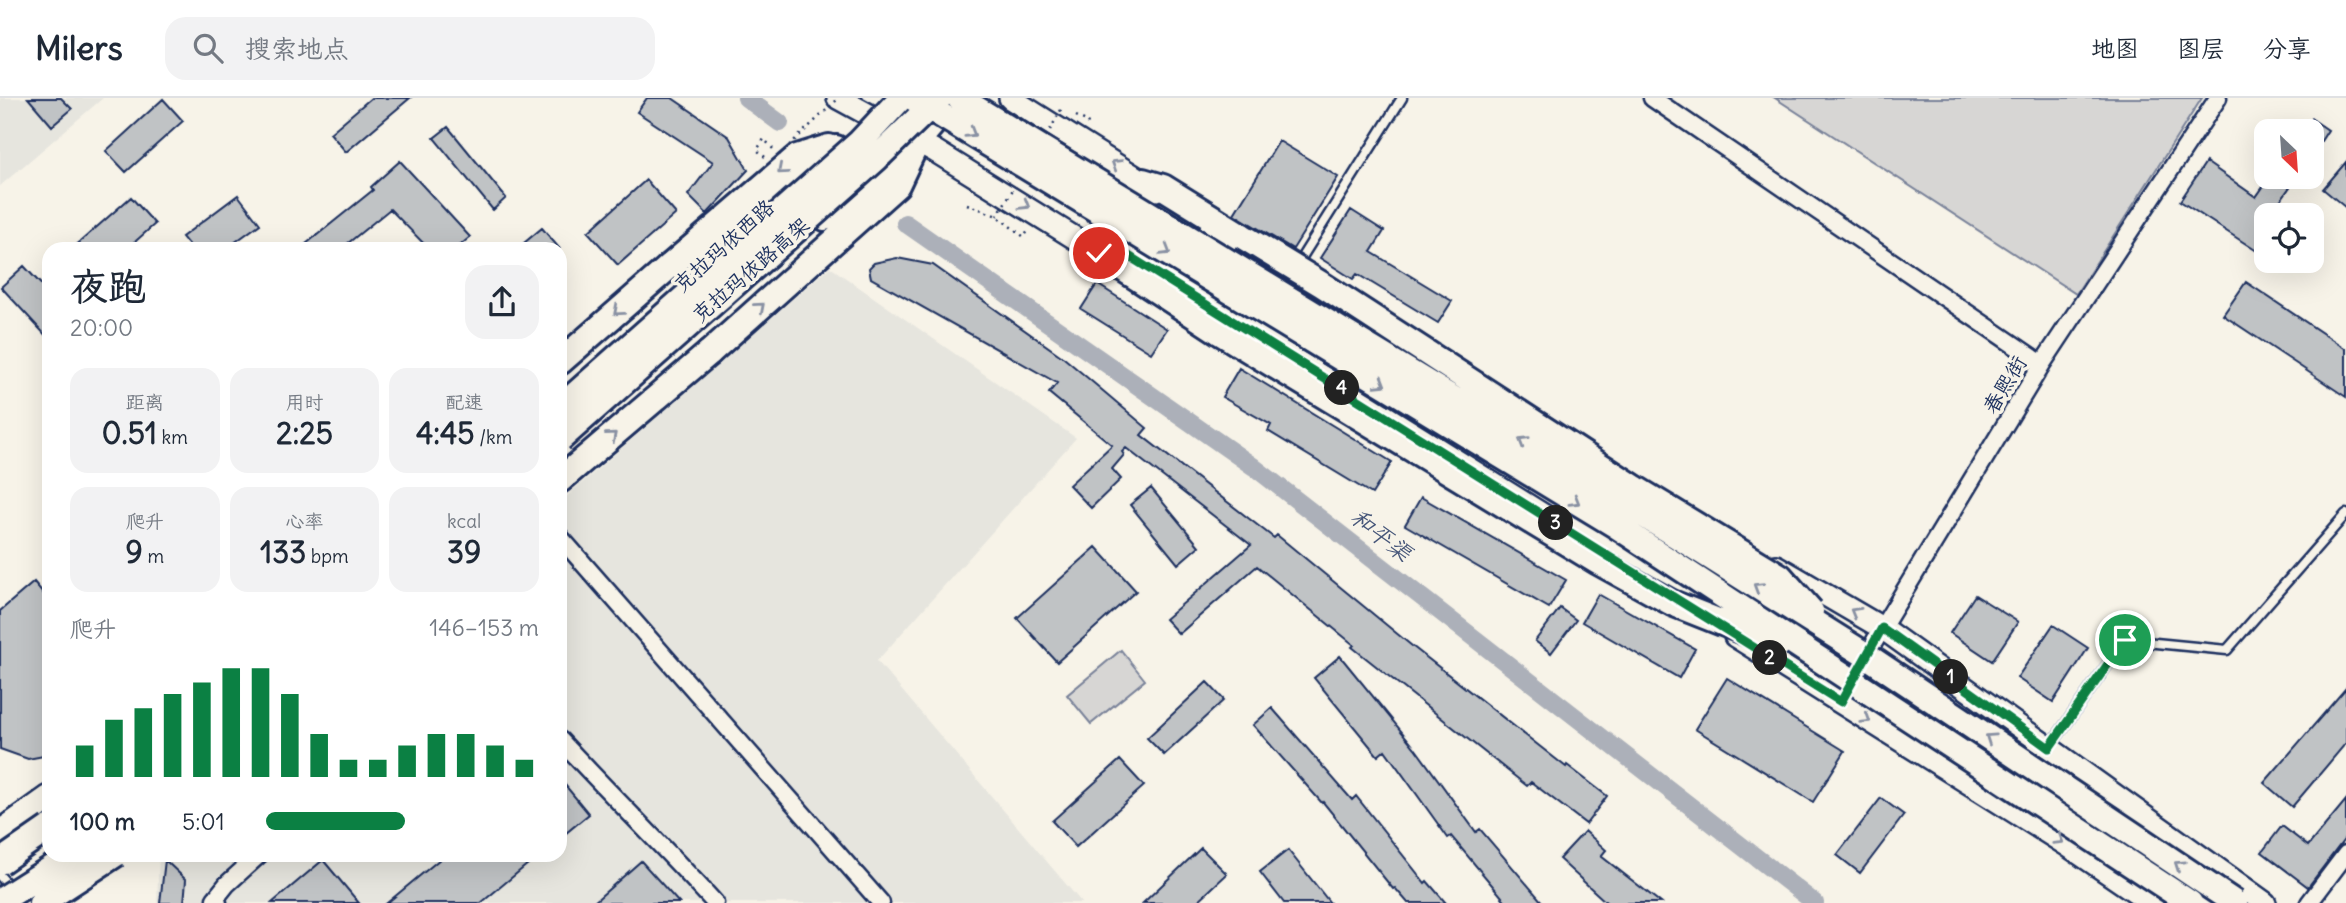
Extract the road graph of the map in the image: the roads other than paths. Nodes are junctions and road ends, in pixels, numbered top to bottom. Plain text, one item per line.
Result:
1 (839, 98) edge
2 (901, 98) edge
3 (913, 98) edge
4 (939, 98) edge
5 (957, 98) edge
6 (1010, 98) edge
7 (1402, 98) edge
8 (1652, 98) edge
9 (2218, 98) edge
10 (878, 107) edge
11 (918, 141) junction
12 (843, 142) junction
13 (1143, 181) junction
14 (1099, 253) junction
15 (1286, 283) junction
16 (567, 356) edge
17 (2042, 364) junction
18 (567, 387) edge
19 (567, 402) edge
20 (567, 433) edge
21 (567, 446) edge
22 (567, 474) edge
23 (2346, 514) edge
24 (567, 545) edge
25 (1882, 628) junction
26 (1830, 633) junction
27 (1827, 665) junction
28 (1841, 702) junction
29 (567, 748) edge
30 (2049, 748) junction
31 (42, 806) edge
32 (42, 830) edge
33 (2346, 854) edge
34 (1, 856) edge
35 (64, 862) edge
36 (64, 862) edge
37 (99, 862) edge
38 (251, 862) edge
39 (18, 900) edge
40 (218, 903) edge
41 (715, 903) edge
42 (881, 903) edge
43 (2152, 903) edge
44 (2190, 903) edge
45 (2235, 903) edge
46 (2265, 903) edge
47 (2309, 903) edge

1 - 10 main road
2 - 19 main road, 克拉玛依路高架, bridge
3 -> 27 main road, bridge
4 - 20 main road, 克拉玛依路高架, bridge
5 - 11 main road
26 -> 5 main road, bridge
13 -> 6 main road
7 - 15 lane
8 - 17 street
9 - 17 street, 春熙街
10 - 11 main road
10 - 12 main road, 克拉玛依西路
11 -> 14 main road
11 - 21 main road
22 -> 11 main road
12 -> 16 main road
12 - 18 main road, 克拉玛依西路
13 - 15 main road
13 - 26 main road, bridge
14 - 27 main road, bridge
14 - 28 main road
25 -> 15 main road
17 - 25 street, 春熙街
23 - 30 lane
24 - 42 street
25 - 28 street, 春熙街
25 - 30 main road
45 -> 26 main road, bridge
27 - 44 main road, bridge
28 -> 43 main road
29 - 41 street
30 - 46 main road
31 - 34 main road
32 - 34 main road, bridge
33 - 47 street
34 - 39 main road
35 - 39 main road, bridge
36 - 39 main road
37 - 39 main road, bridge
38 - 40 street

